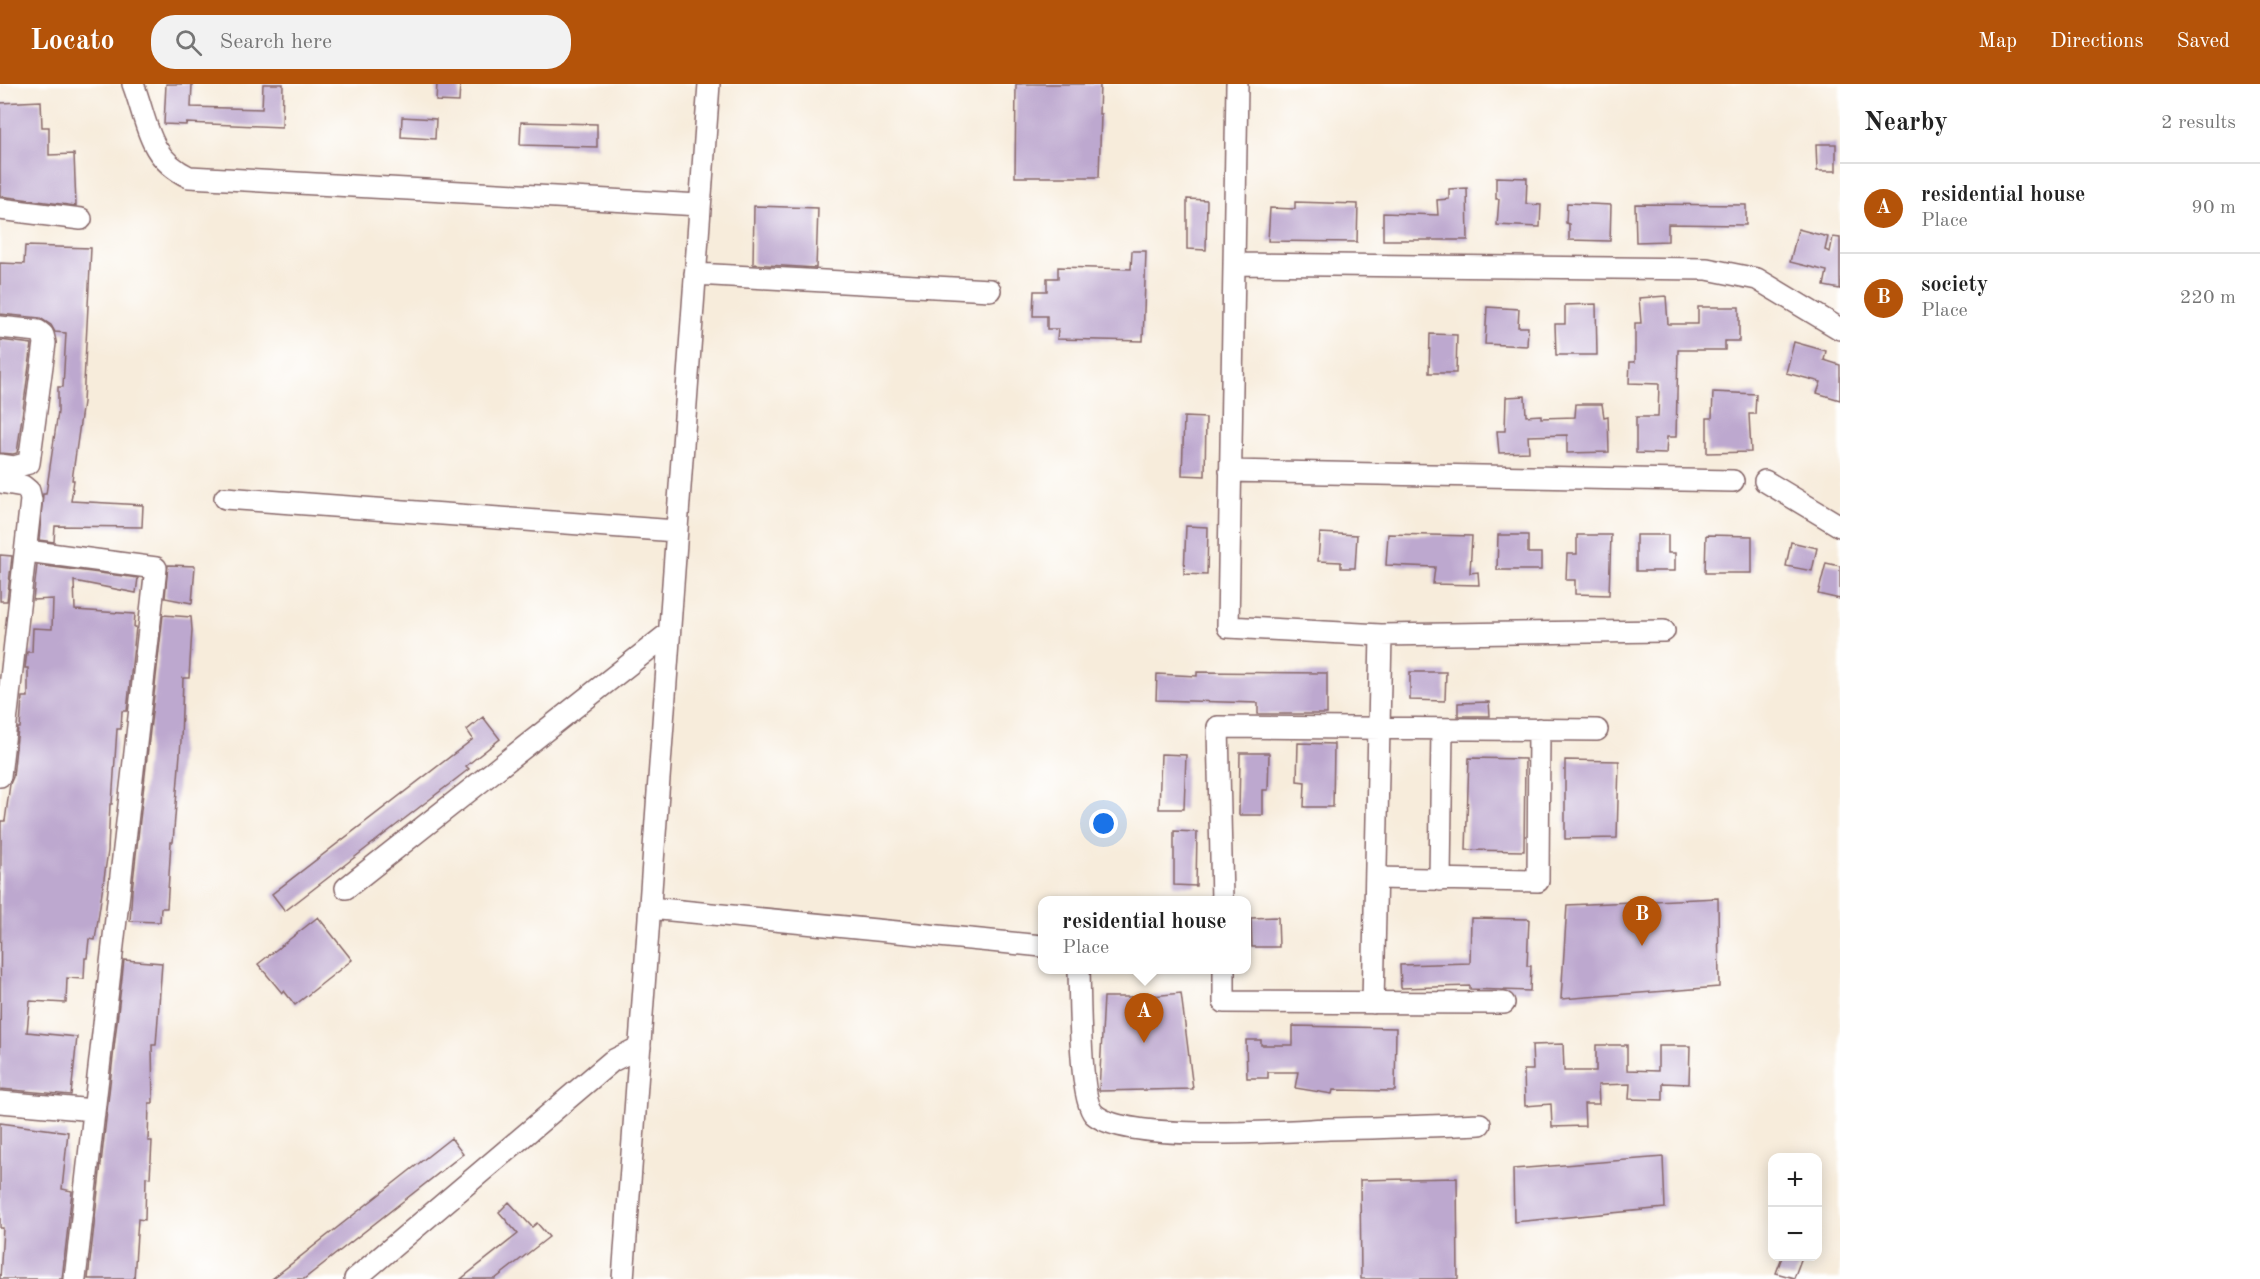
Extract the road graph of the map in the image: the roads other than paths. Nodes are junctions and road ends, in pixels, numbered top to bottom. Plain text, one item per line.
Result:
1 (133, 84) edge
2 (709, 84) edge
3 (1237, 84) edge
4 (700, 206) junction
5 (0, 210) edge
6 (81, 219) dead end
7 (1234, 264) junction
8 (695, 274) junction
9 (990, 290) dead end
10 (0, 327) edge
11 (1840, 329) edge
12 (0, 465) edge
13 (1230, 471) junction
14 (1733, 481) dead end
15 (1765, 481) dead end
16 (0, 482) edge
17 (225, 498) dead end
18 (1840, 526) edge
19 (676, 531) junction
20 (27, 551) junction
21 (1664, 632) dead end
22 (669, 633) junction
23 (1381, 635) junction
24 (1379, 728) junction
25 (1442, 729) junction
26 (1539, 729) junction
27 (1597, 729) dead end
28 (0, 776) edge
29 (1376, 878) junction
30 (1440, 880) junction
31 (346, 888) dead end
32 (1222, 896) edge
33 (650, 908) junction
34 (1038, 946) edge
35 (1079, 974) edge
36 (1224, 974) edge
37 (1373, 1003) junction
38 (1504, 1003) dead end
39 (640, 1047) junction
40 (0, 1102) edge
41 (94, 1110) junction
42 (1480, 1124) dead end
43 (75, 1279) edge
44 (355, 1279) edge
45 (623, 1279) edge

1 - 4 street
2 - 4 street
3 - 7 street
4 - 8 street
5 - 6 street
7 - 11 street
7 - 13 street
8 - 9 street
8 - 19 street
10 - 12 street
13 - 14 street
13 - 23 street
15 - 18 street
16 - 20 street
17 - 19 street
19 - 22 street
20 - 28 street
20 - 41 street
21 - 23 street
22 - 31 street
22 - 33 street
23 - 24 street
24 - 25 street
24 - 29 street
24 - 32 street
25 - 26 street
25 - 30 street
26 - 27 street
26 - 30 street
29 - 30 street
29 - 37 street
33 - 34 street
33 - 39 street
35 - 42 street
36 - 37 street
37 - 38 street
39 - 44 street
39 - 45 street
40 - 41 street
41 - 43 street

